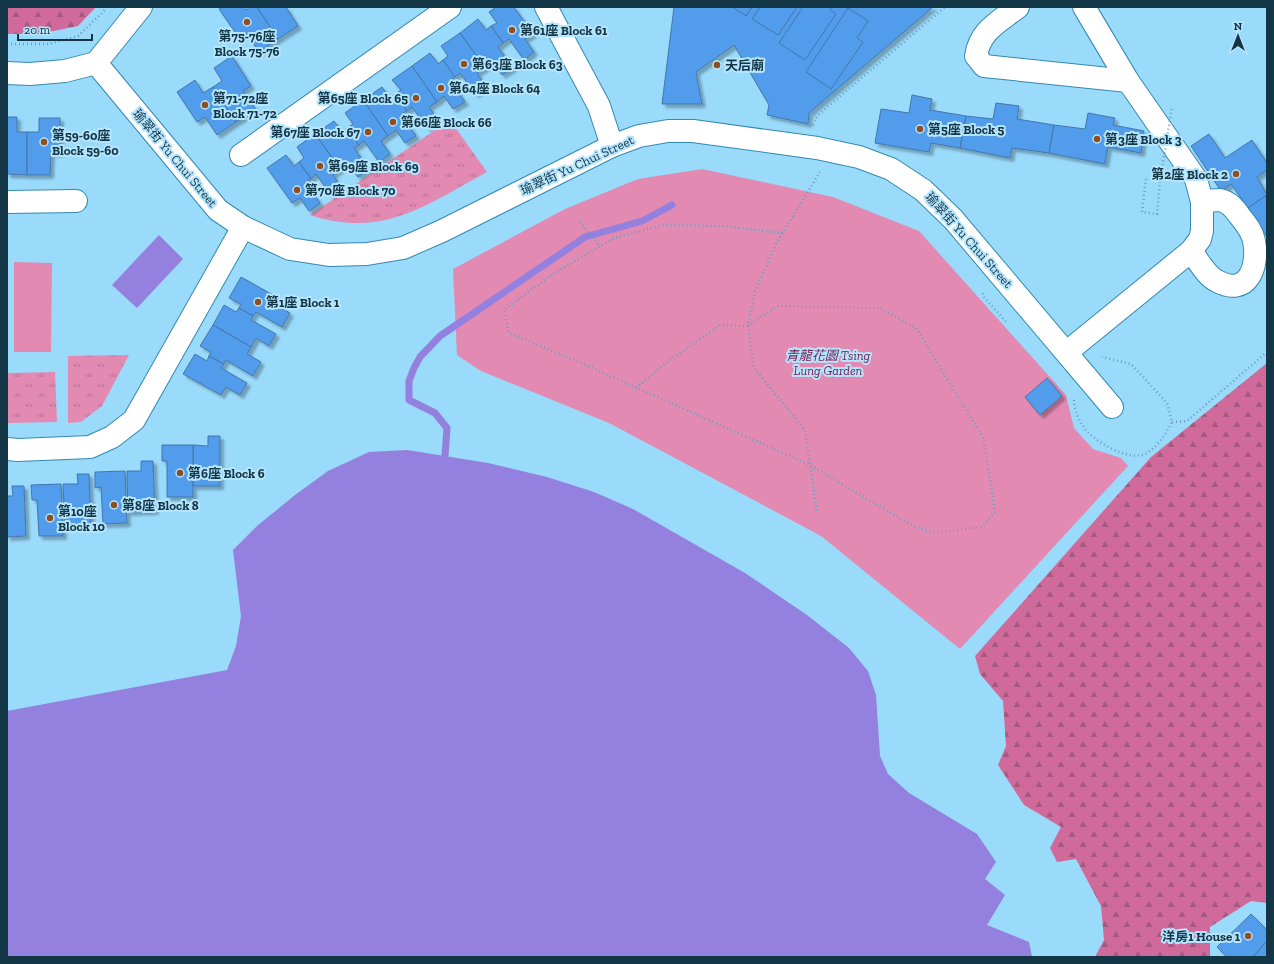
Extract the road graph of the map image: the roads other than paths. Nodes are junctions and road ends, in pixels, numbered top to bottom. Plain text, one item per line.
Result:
1 (141, 7) edge
2 (450, 7) edge
3 (546, 7) edge
4 (1018, 7) edge
5 (1084, 7) edge
6 (96, 63) junction
7 (7, 73) edge
8 (1128, 81) junction
9 (612, 146) junction
10 (241, 155) dead end
11 (76, 201) dead end
12 (7, 202) edge
13 (1202, 202) junction
14 (242, 227) junction
15 (1191, 251) junction
16 (1066, 352) junction
17 (1112, 406) dead end
18 (7, 449) edge

1 - 6 street
2 - 10 street
3 - 9 street
4 - 8 street
5 - 8 street
6 - 7 street
6 - 14 street, 瑜翠街 Yu Chui Street
8 - 13 street
9 - 14 street, 瑜翠街 Yu Chui Street
9 - 16 street, 瑜翠街 Yu Chui Street
11 - 12 street
13 - 15 street
13 - 15 street
14 - 18 street
15 - 16 street
16 - 17 street, 瑜翠街 Yu Chui Street

